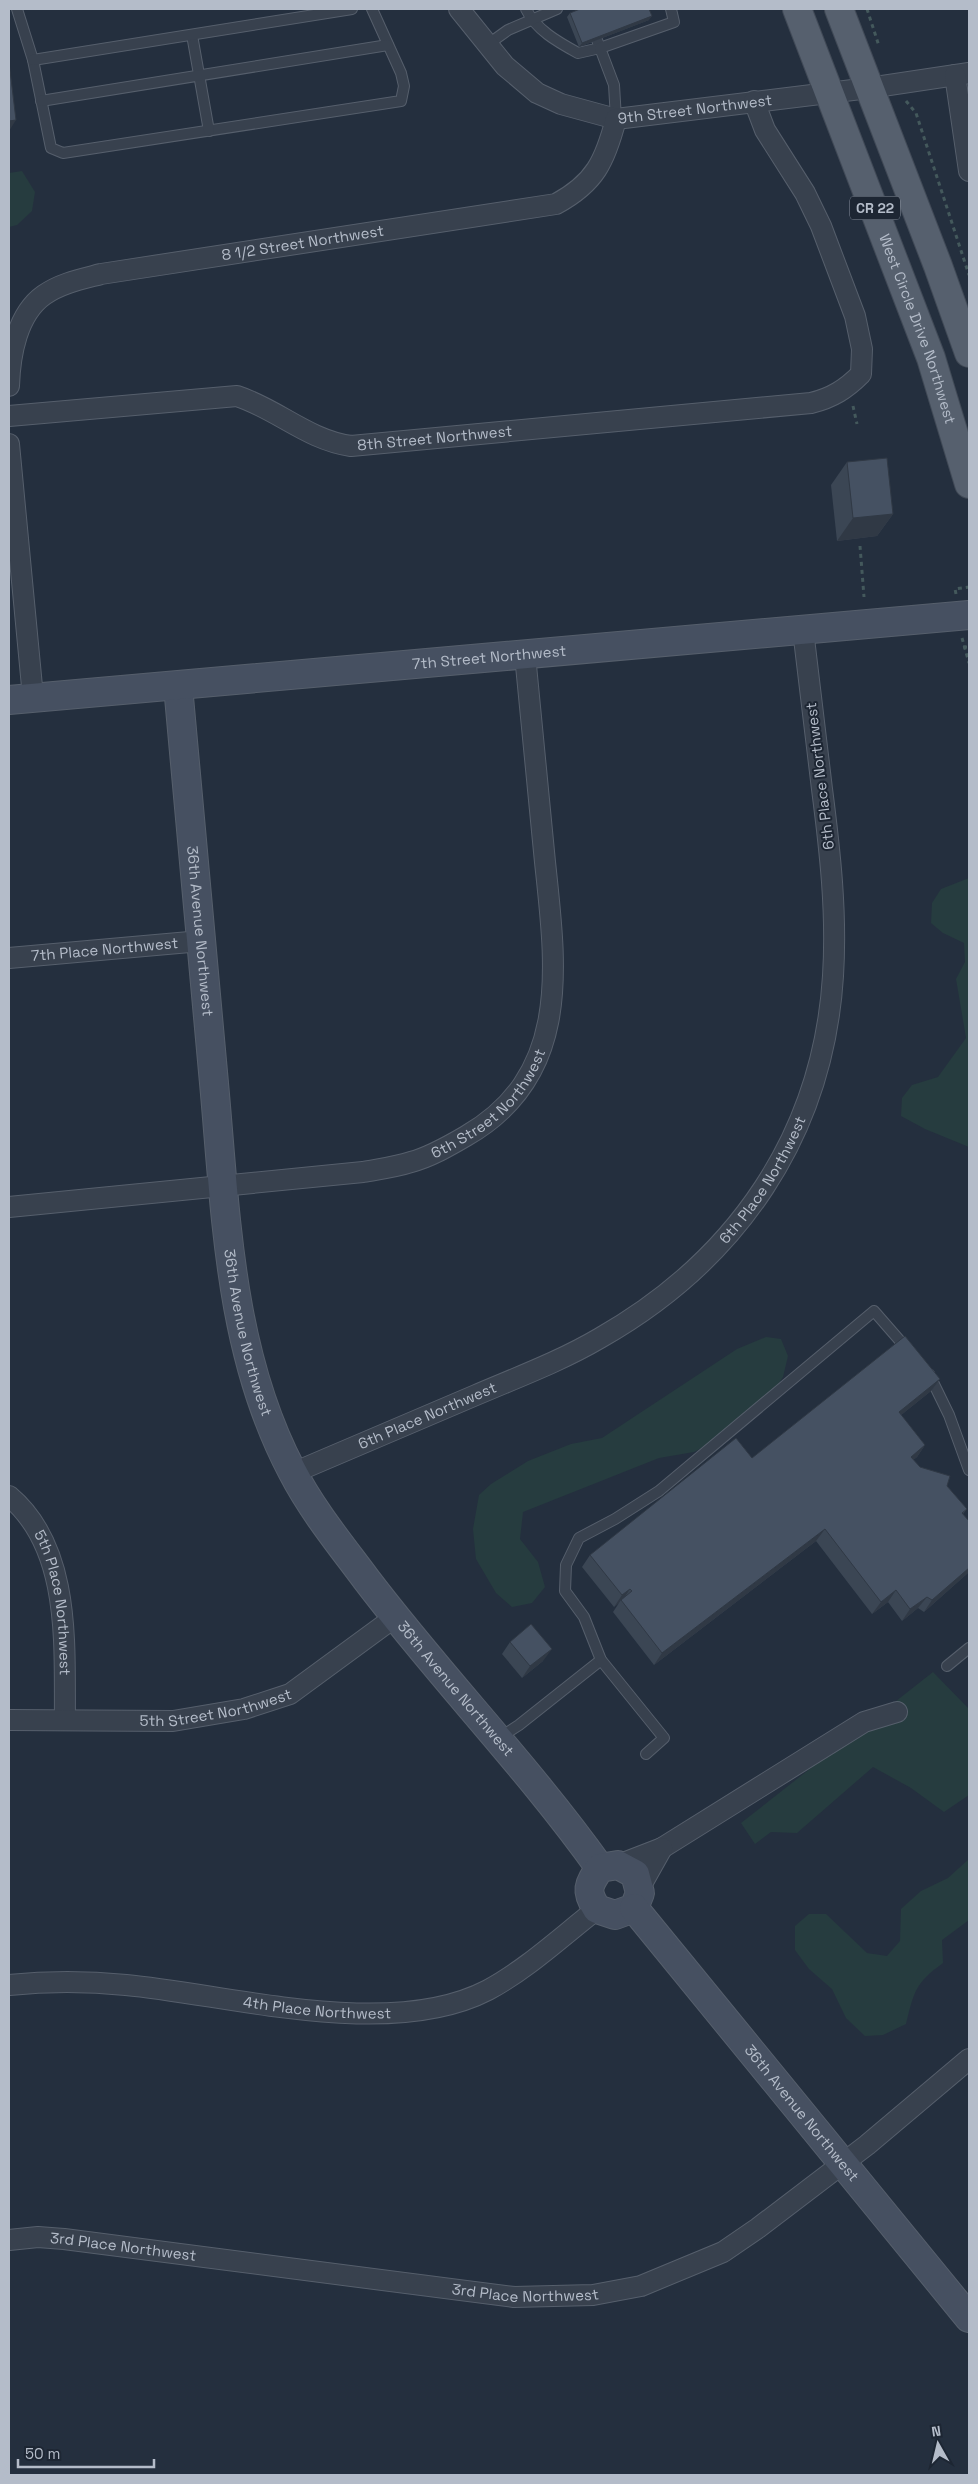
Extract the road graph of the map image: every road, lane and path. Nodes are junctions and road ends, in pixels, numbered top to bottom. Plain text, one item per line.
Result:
1 (17, 9) edge
2 (352, 9) edge
3 (372, 9) edge
4 (459, 9) edge
5 (526, 9) edge
6 (557, 9) edge
7 (671, 9) edge
8 (797, 9) edge
9 (839, 9) edge
10 (867, 9) edge
11 (531, 19) junction
12 (192, 35) junction
13 (598, 44) junction
14 (388, 45) junction
15 (487, 45) junction
16 (33, 60) junction
17 (962, 74) edge
18 (200, 77) junction
19 (882, 86) junction
20 (830, 93) junction
21 (41, 101) junction
22 (754, 101) junction
23 (616, 119) junction
24 (209, 131) junction
25 (969, 171) edge
26 (969, 275) edge
27 (969, 354) edge
28 (9, 386) edge
29 (851, 400) dead end
30 (9, 416) edge
31 (857, 424) dead end
32 (9, 444) edge
33 (969, 484) edge
34 (860, 546) dead end
35 (969, 587) edge
36 (955, 589) dead end
37 (864, 597) dead end
38 (969, 615) edge
39 (803, 630) junction
40 (969, 647) edge
41 (525, 655) junction
42 (969, 664) edge
43 (178, 686) junction
44 (21, 698) edge
45 (201, 941) junction
46 (9, 958) edge
47 (224, 1186) junction
48 (9, 1207) edge
49 (969, 1470) edge
50 (293, 1473) junction
51 (9, 1496) edge
52 (395, 1617) junction
53 (969, 1648) edge
54 (601, 1660) junction
55 (947, 1666) dead end
56 (897, 1712) dead end
57 (9, 1720) edge
58 (66, 1720) junction
59 (498, 1739) junction
60 (646, 1754) dead end
61 (662, 1848) junction
62 (609, 1866) junction
63 (637, 1899) junction
64 (596, 1909) junction
65 (9, 1985) edge
66 (969, 2058) edge
67 (842, 2163) junction
68 (9, 2240) edge
69 (969, 2318) edge

1 - 16 lane
2 - 12 lane
3 - 14 lane
4 - 15 street, 9th Street Northwest
5 - 11 lane
6 - 11 lane
7 - 13 lane
8 - 20 main road, West Circle Drive Northwest / CR 22
9 - 19 main road, CR 22
10 - 19 path
11 - 13 lane
11 - 15 lane
12 - 16 lane
12 - 18 lane
13 - 23 lane
14 - 18 lane
14 - 24 lane
15 - 23 street, 9th Street Northwest
16 - 21 lane
17 - 19 street, 9th Street Northwest
17 - 25 street
18 - 21 lane
18 - 24 lane
19 - 20 street, 9th Street Northwest
19 - 26 path
19 - 27 main road, CR 22
20 - 22 street, 9th Street Northwest
20 - 33 main road, West Circle Drive Northwest / CR 22
21 - 24 lane
22 - 23 street, 9th Street Northwest
22 - 30 street, 8th Street Northwest
23 - 28 street, 8 1/2 Street Northwest
29 - 31 path
32 - 44 street
34 - 37 path
35 - 36 path
38 - 39 street, 7th Street Northwest
39 - 41 street, 7th Street Northwest
39 - 50 street, 6th Place Northwest
40 - 42 path
41 - 43 street, 7th Street Northwest
41 - 47 street, 6th Street Northwest
43 - 44 street, 7th Street Northwest
43 - 45 street, 36th Avenue Northwest
45 - 46 street, 7th Place Northwest
45 - 47 street, 36th Avenue Northwest
47 - 48 street, 6th Street Northwest
47 - 50 street, 36th Avenue Northwest
49 - 54 lane
50 - 52 street, 36th Avenue Northwest
51 - 58 street, 5th Place Northwest
52 - 58 street, 5th Street Northwest
52 - 59 street, 36th Avenue Northwest
53 - 55 lane
54 - 59 lane
54 - 60 lane
56 - 61 street
57 - 58 street, 5th Street Northwest
59 - 62 street, 36th Avenue Northwest
61 - 62 street
61 - 63 street
62 - 63 street, 36th Avenue Northwest
62 - 64 street
63 - 64 street
63 - 67 street, 36th Avenue Northwest
64 - 65 street, 4th Place Northwest
66 - 67 street, 3rd Place Northwest
67 - 68 street, 3rd Place Northwest
67 - 69 street, 36th Avenue Northwest

